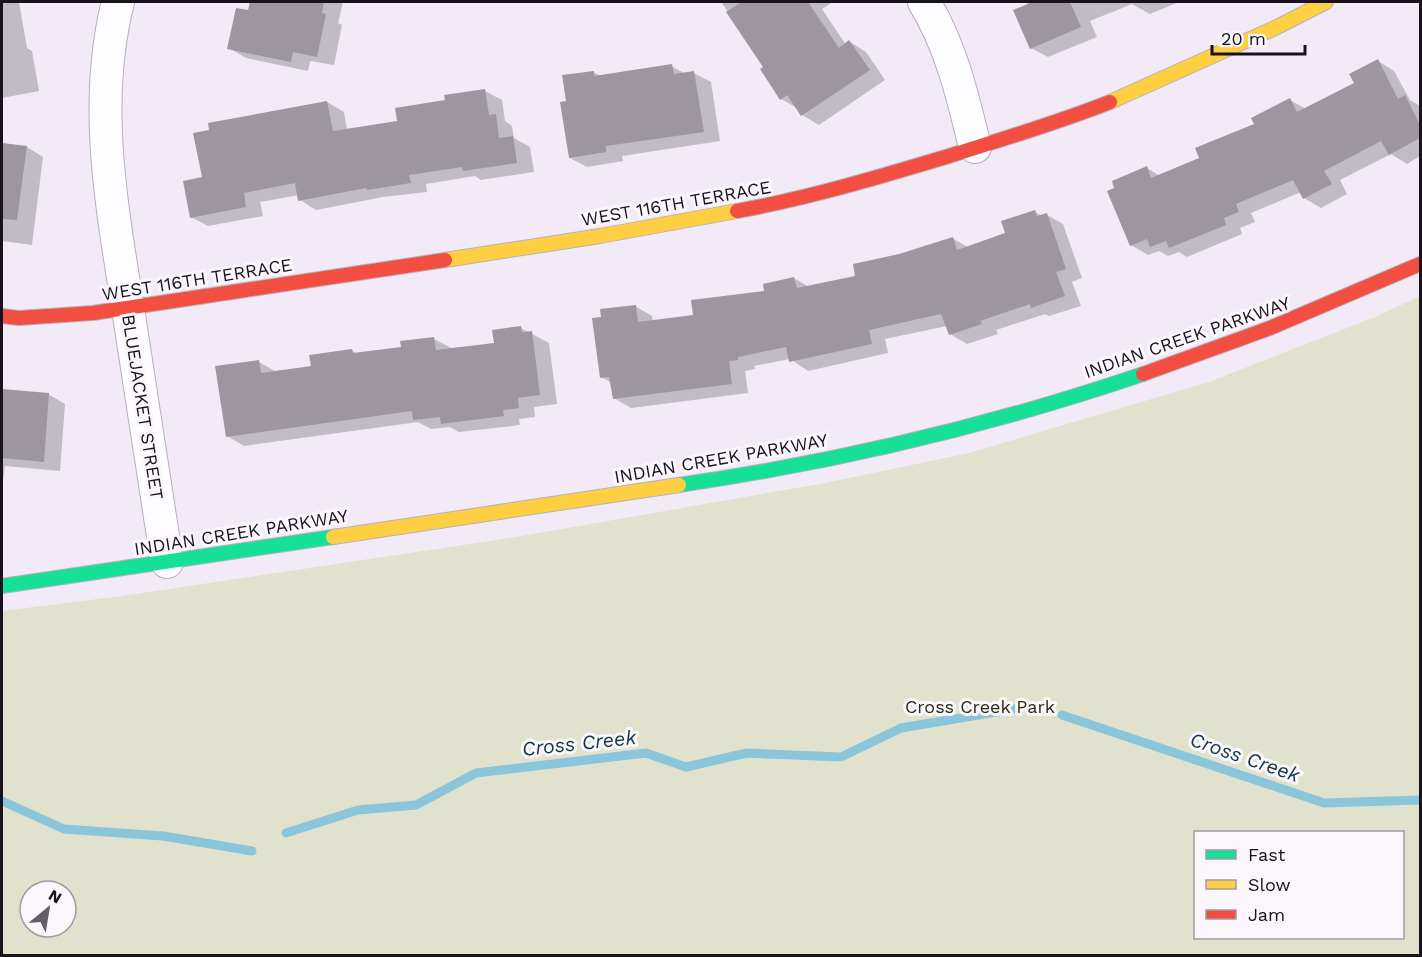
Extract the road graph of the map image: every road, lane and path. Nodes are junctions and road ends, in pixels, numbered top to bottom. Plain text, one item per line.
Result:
1 (118, 2) edge
2 (924, 2) edge
3 (1326, 2) edge
4 (975, 147) junction
5 (1420, 264) edge
6 (128, 308) junction
7 (2, 316) edge
8 (167, 562) junction
9 (2, 586) edge

1 - 6 street, BLUEJACKET STREET
2 - 4 street
3 - 4 street, WEST 116TH TERRACE
4 - 6 street, WEST 116TH TERRACE
5 - 8 street, INDIAN CREEK PARKWAY
6 - 7 street, WEST 116TH TERRACE
6 - 8 street, BLUEJACKET STREET
8 - 9 street, INDIAN CREEK PARKWAY

